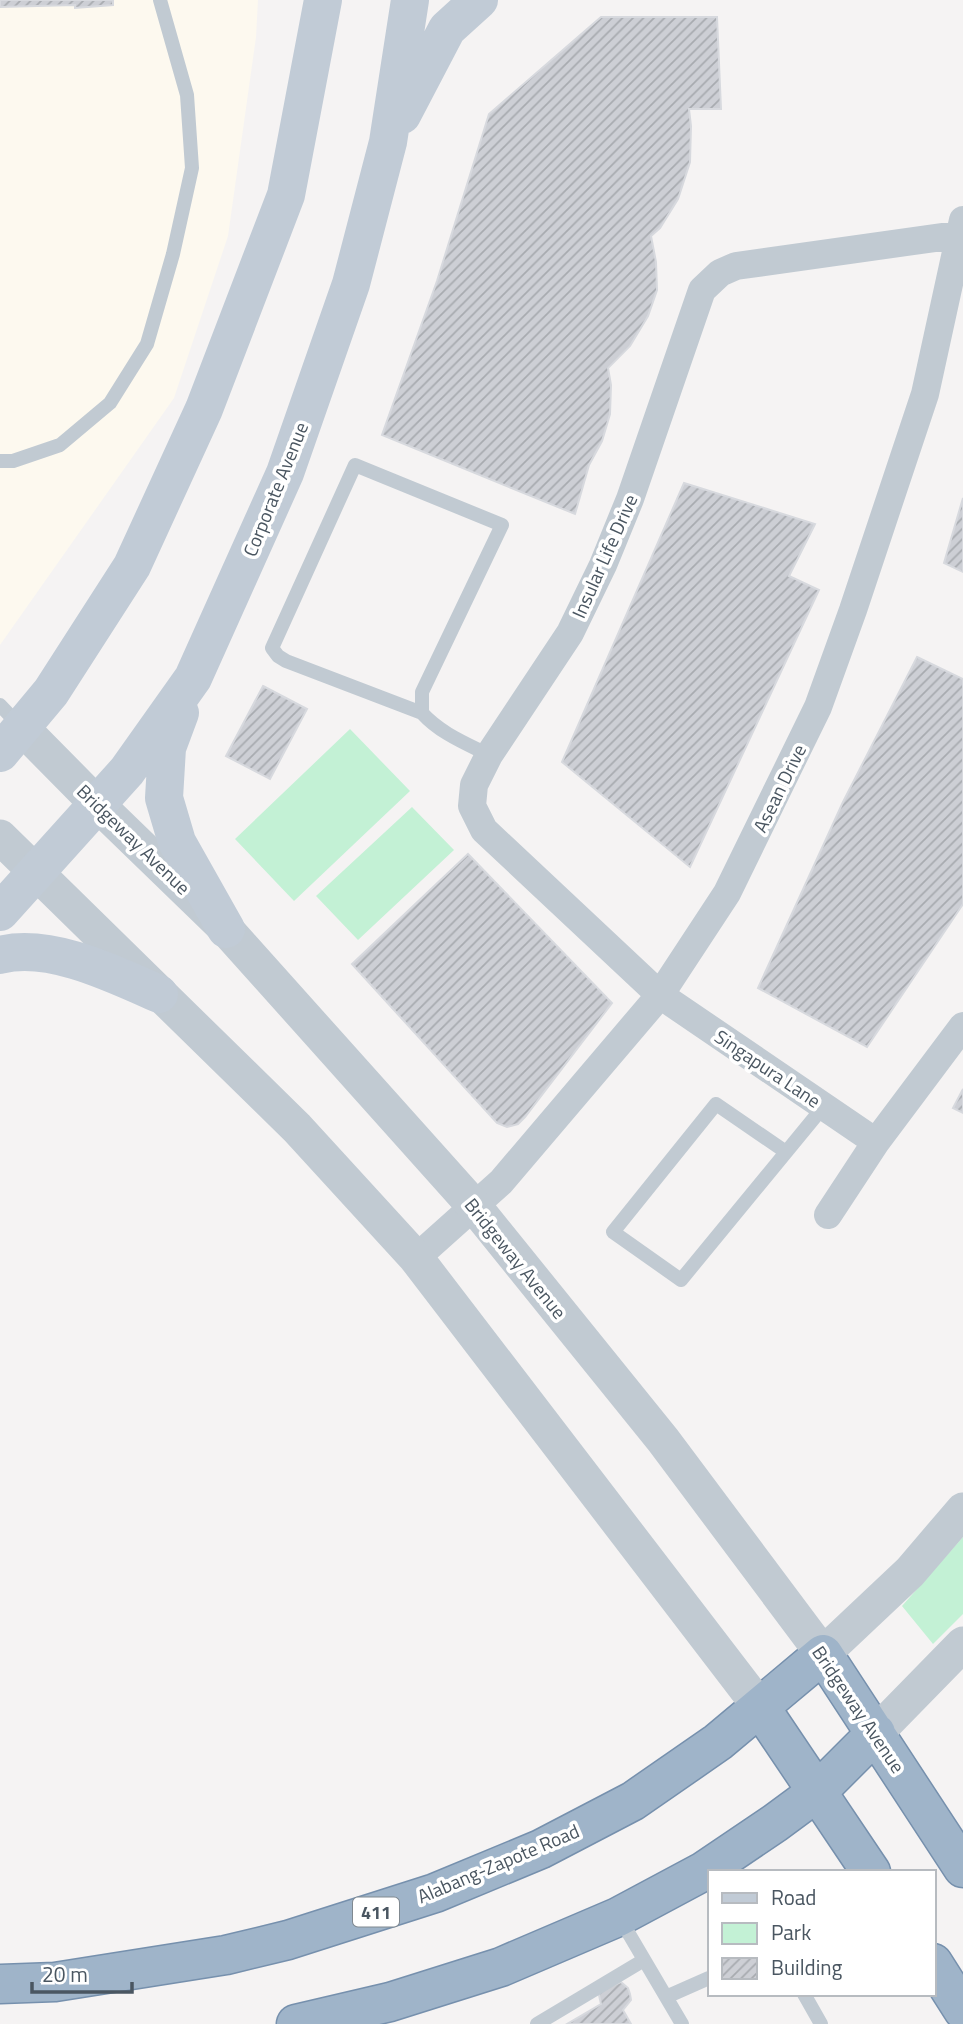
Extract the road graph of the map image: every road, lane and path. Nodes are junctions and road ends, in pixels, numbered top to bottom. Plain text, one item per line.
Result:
1 (160, 0) edge
2 (323, 0) edge
3 (410, 0) edge
4 (479, 0) edge
5 (388, 142) junction
6 (962, 229) edge
7 (0, 461) edge
8 (193, 678) junction
9 (422, 713) junction
10 (7, 729) edge
11 (489, 755) junction
12 (97, 804) junction
13 (0, 837) edge
14 (37, 872) junction
15 (0, 912) edge
16 (226, 929) junction
17 (0, 956) edge
18 (159, 994) junction
19 (660, 995) junction
20 (963, 1026) edge
21 (824, 1106) junction
22 (876, 1142) junction
23 (786, 1152) junction
24 (474, 1206) junction
25 (828, 1215) dead end
26 (415, 1258) junction
27 (963, 1510) edge
28 (963, 1644) edge
29 (823, 1654) junction
30 (760, 1707) junction
31 (876, 1733) junction
32 (817, 1792) junction
33 (963, 1868) edge
34 (870, 1870) edge
35 (618, 1917) junction
36 (644, 1960) junction
37 (937, 1968) edge
38 (708, 1978) edge
39 (0, 1984) edge
40 (805, 1996) edge
41 (666, 1997) junction
42 (963, 2010) edge
43 (296, 2024) edge
44 (537, 2024) edge
45 (682, 2024) edge
46 (821, 2024) edge
47 (953, 2024) edge

1 - 7 lane
2 - 10 main road
3 - 5 main road, Corporate Avenue
4 - 5 main road
5 - 8 main road, Corporate Avenue
6 - 11 street, Insular Life Drive
6 - 19 street, Asean Drive
8 - 12 main road, Corporate Avenue
8 - 16 main road
9 - 9 lane
9 - 11 lane
10 - 12 street, Bridgeway Avenue
11 - 19 street, Insular Life Drive
12 - 14 main road, Corporate Avenue
12 - 16 street, Bridgeway Avenue
13 - 14 street
14 - 15 main road, Corporate Avenue
14 - 18 street
16 - 24 street, Bridgeway Avenue
17 - 18 main road
18 - 26 street
19 - 21 street, Singapura Lane
19 - 24 street, Asean Drive
20 - 22 street
21 - 22 street, Singapura Lane
21 - 23 lane
22 - 25 street
23 - 23 lane
24 - 26 street, Asean Drive
24 - 29 street, Bridgeway Avenue
26 - 30 street
27 - 29 street
28 - 31 street
29 - 30 highway, Alabang-Zapote Road / 411
29 - 31 highway, Bridgeway Avenue
30 - 32 highway
30 - 39 highway, Alabang-Zapote Road / 411
31 - 32 highway
31 - 33 highway, Bridgeway Avenue
32 - 34 highway
32 - 35 highway
35 - 36 lane
35 - 43 highway
36 - 41 lane
36 - 44 lane
37 - 42 highway
37 - 47 highway
38 - 41 lane
40 - 46 lane
41 - 45 lane

